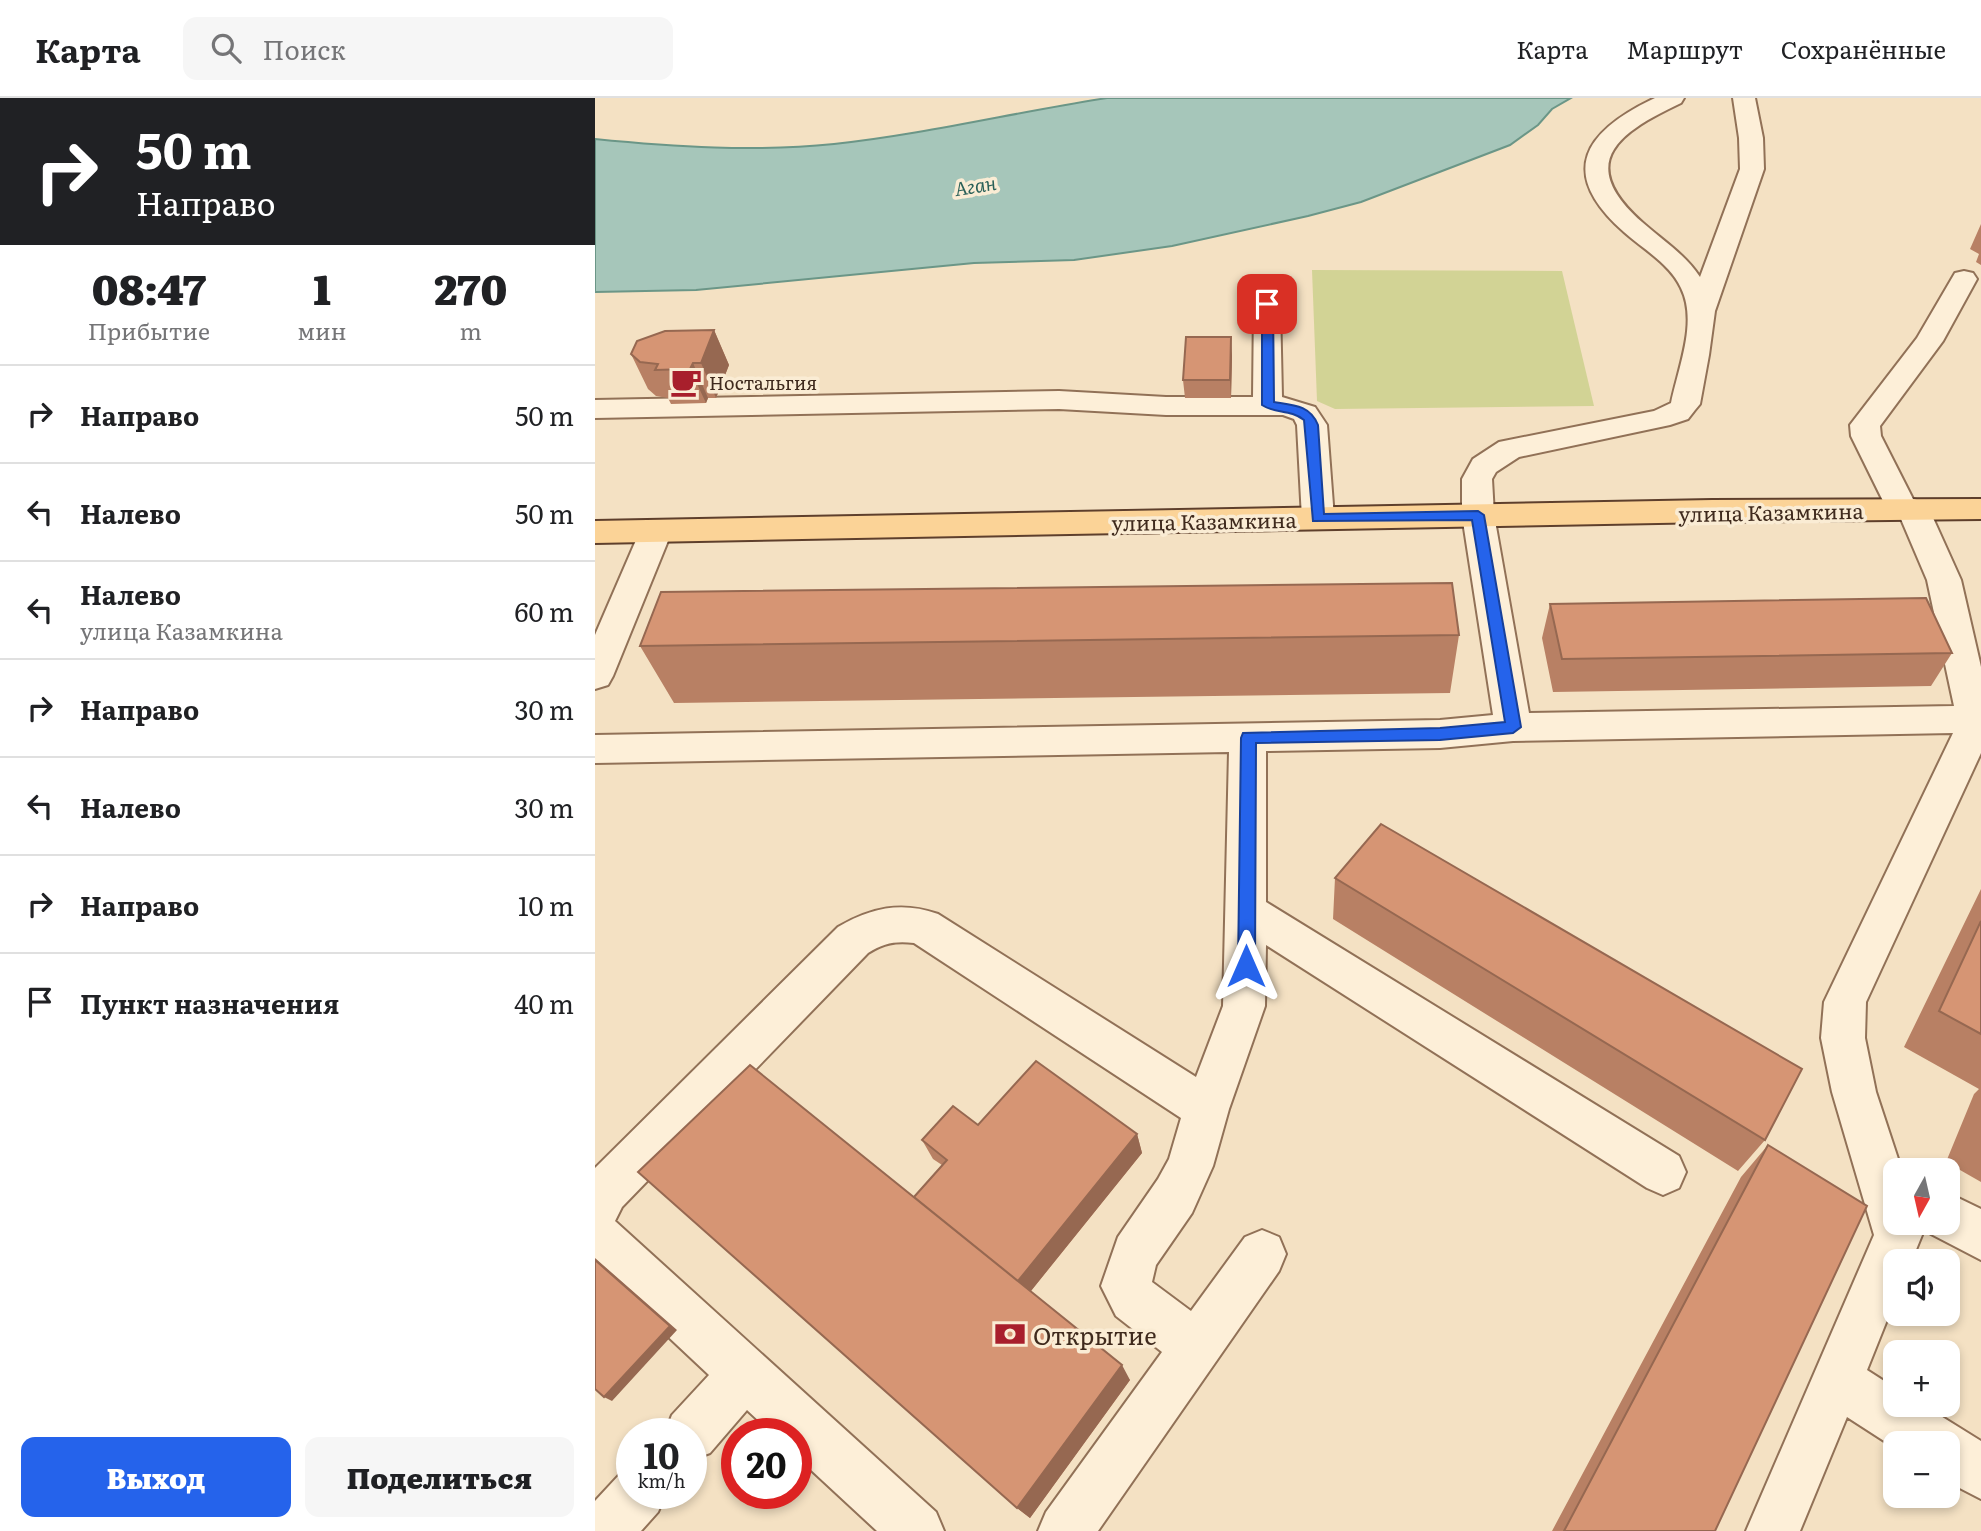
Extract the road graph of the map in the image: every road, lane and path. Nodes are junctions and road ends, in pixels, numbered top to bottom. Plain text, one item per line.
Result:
1 (1673, 98) edge
2 (1744, 98) edge
3 (1964, 279) dead end
4 (1267, 304) dead end
5 (1702, 310) junction
6 (1268, 405) junction
7 (595, 409) edge
8 (1908, 509) junction
9 (1981, 509) edge
10 (1478, 515) junction
11 (1318, 518) junction
12 (656, 531) junction
13 (595, 532) edge
14 (595, 676) edge
15 (1978, 719) edge
16 (1513, 727) junction
17 (1248, 738) junction
18 (595, 749) edge
19 (1247, 912) junction
20 (1206, 1110) junction
21 (1883, 1168) edge
22 (1663, 1172) dead end
23 (595, 1212) edge
24 (1960, 1224) edge
25 (595, 1230) edge
26 (1898, 1236) edge
27 (1981, 1236) edge
28 (1262, 1254) dead end
29 (1197, 1347) junction
30 (745, 1373) junction
31 (1837, 1381) junction
32 (705, 1418) edge
33 (1916, 1431) edge
34 (1960, 1459) edge
35 (1981, 1472) edge
36 (624, 1509) edge
37 (604, 1531) edge
38 (917, 1531) edge
39 (1065, 1531) edge
40 (1773, 1531) edge

1 - 5 lane
2 - 5 lane
3 - 8 lane
4 - 6 lane
5 - 10 lane
6 - 7 lane
6 - 11 lane
8 - 9 main road, улица Казамкина
8 - 10 main road, улица Казамкина
8 - 15 lane
10 - 11 main road, улица Казамкина
10 - 16 lane
11 - 12 main road, улица Казамкина
12 - 13 main road, улица Казамкина
12 - 14 lane
15 - 16 lane
15 - 21 lane
16 - 17 lane
17 - 18 lane
17 - 19 lane
19 - 20 lane
19 - 22 lane
20 - 23 lane
20 - 29 lane
24 - 27 lane
25 - 30 lane
26 - 31 lane
28 - 29 lane
29 - 39 lane
30 - 32 lane
30 - 38 lane
31 - 33 lane
31 - 40 lane
34 - 35 lane
36 - 37 lane

